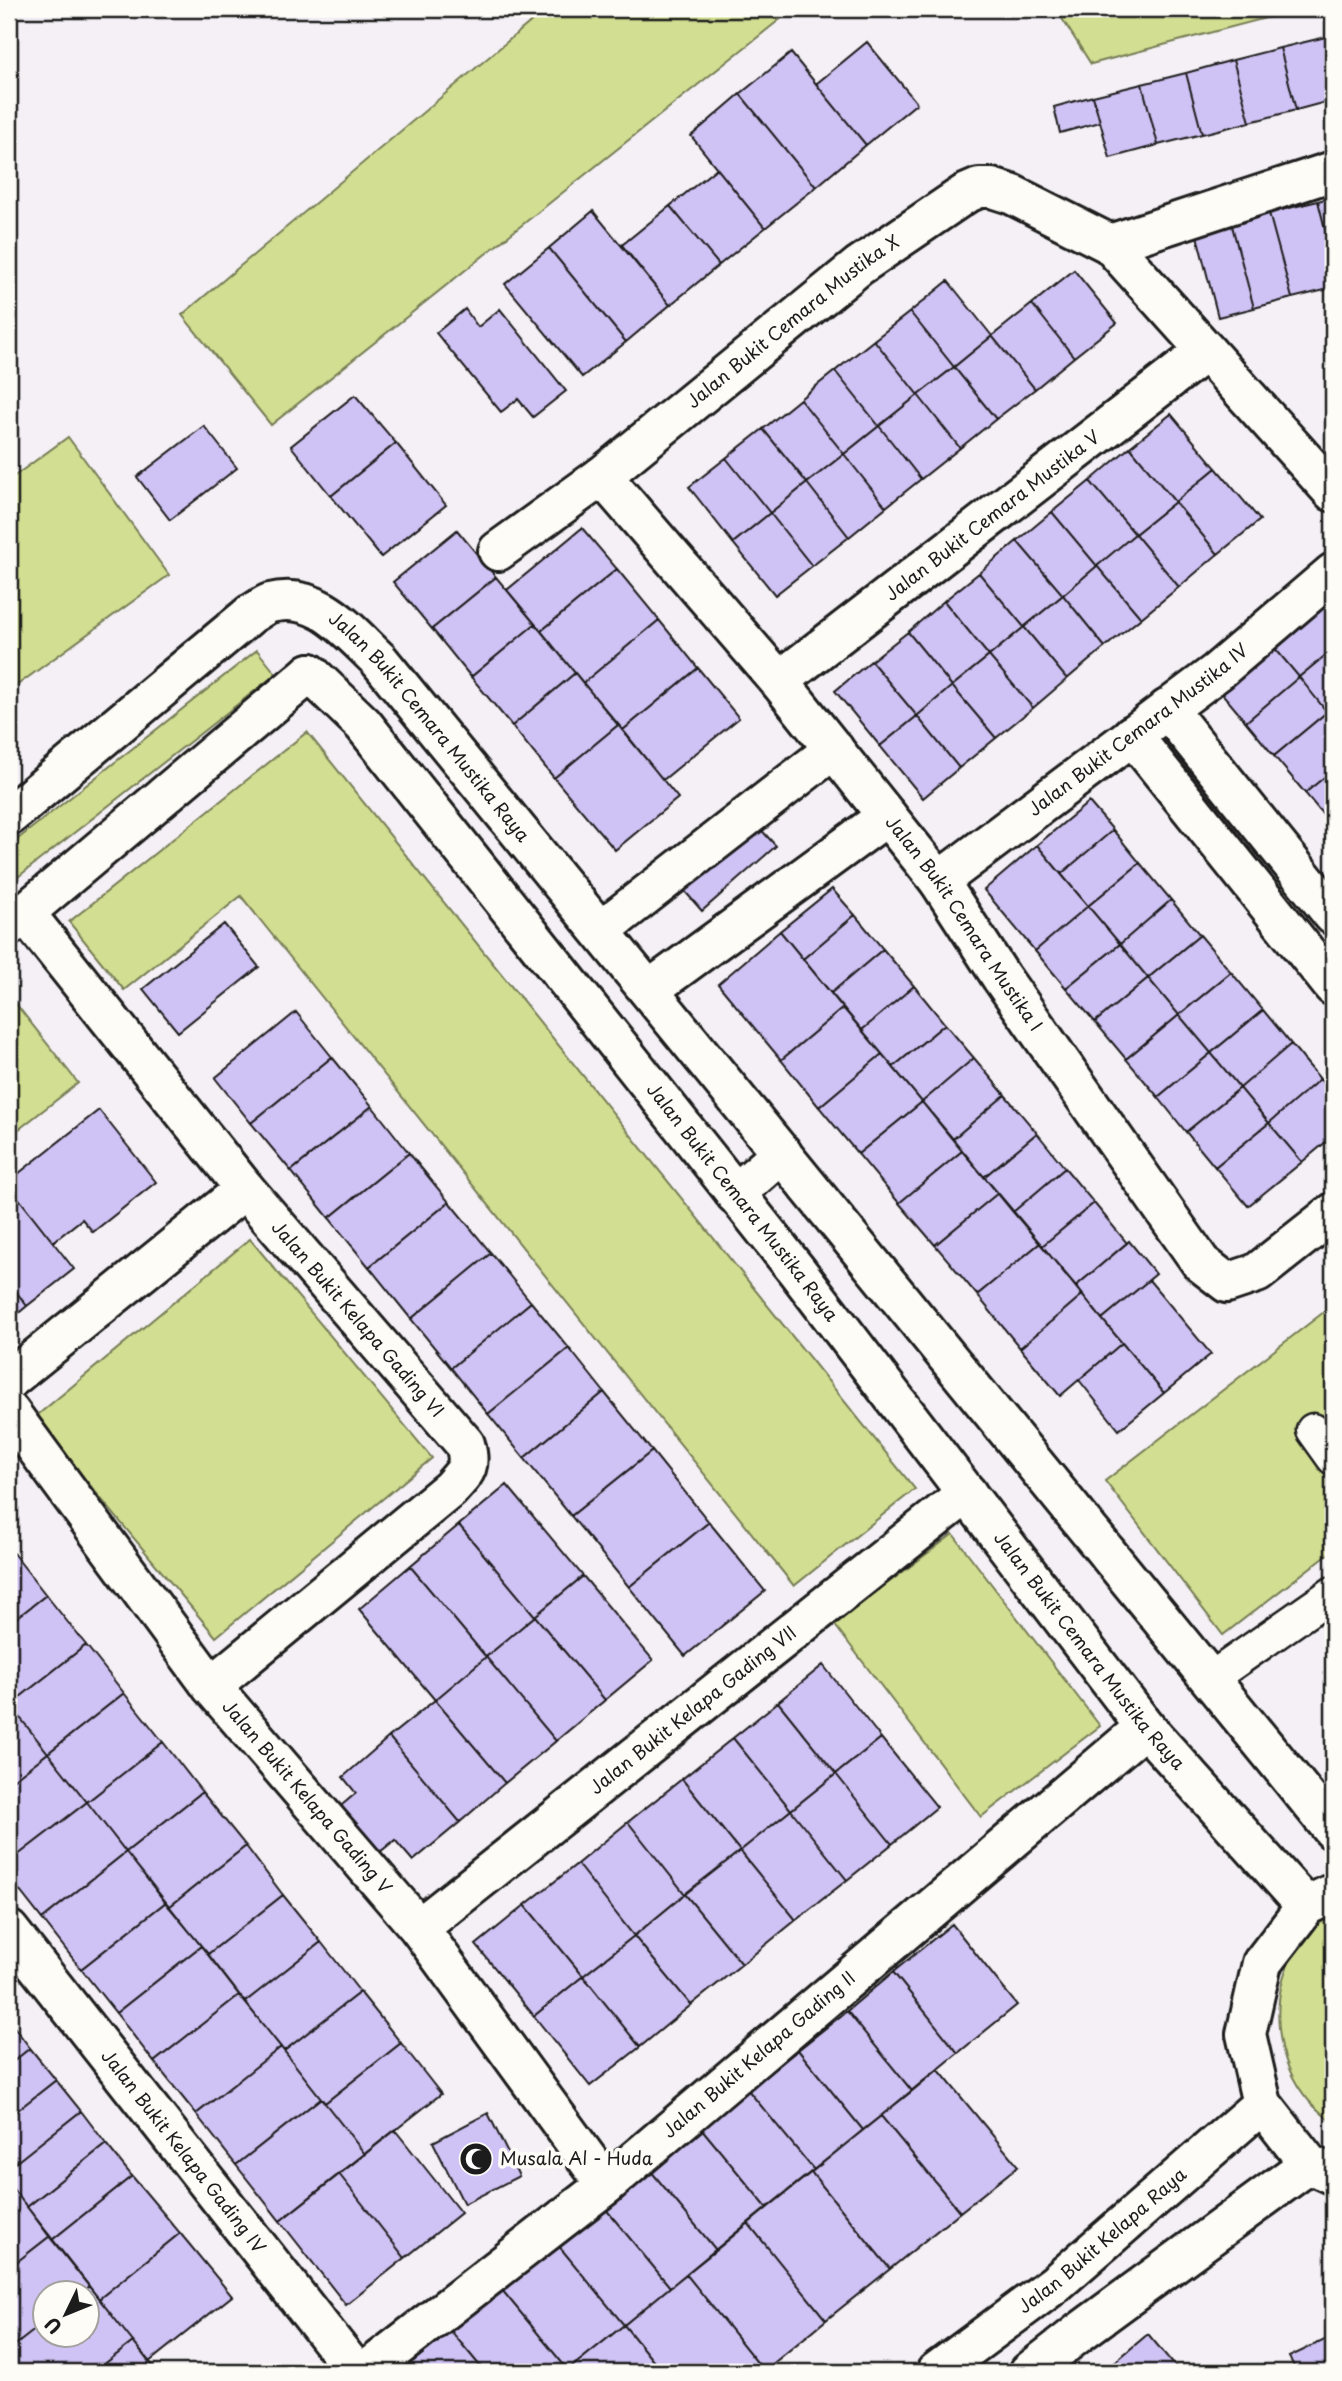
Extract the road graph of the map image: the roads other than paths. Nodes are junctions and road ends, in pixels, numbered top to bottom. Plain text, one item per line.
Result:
1 (1333, 171) edge
2 (1110, 244) junction
3 (1206, 351) junction
4 (602, 476) junction
5 (1333, 492) edge
6 (498, 551) dead end
7 (1333, 573) edge
8 (327, 611) junction
9 (310, 673) junction
10 (779, 681) junction
11 (1167, 709) junction
12 (1132, 735) junction
13 (834, 749) junction
14 (9, 816) edge
15 (887, 816) junction
16 (939, 881) junction
17 (1333, 915) edge
18 (17, 920) edge
19 (601, 930) junction
20 (1333, 986) edge
21 (649, 990) junction
22 (782, 1153) junction
23 (245, 1189) junction
24 (735, 1194) junction
25 (1333, 1213) edge
26 (9, 1380) edge
27 (9, 1412) edge
28 (1313, 1430) dead end
29 (1333, 1458) edge
30 (967, 1493) junction
31 (1333, 1593) edge
32 (1210, 1679) junction
33 (211, 1686) junction
34 (1145, 1727) junction
35 (1333, 1830) edge
36 (1320, 1899) edge
37 (419, 1928) junction
38 (9, 1930) edge
39 (1262, 2104) junction
40 (1321, 2170) edge
41 (606, 2185) junction
42 (356, 2372) edge
43 (365, 2372) edge
44 (936, 2372) edge
45 (1029, 2372) edge

1 - 2 street
2 - 3 street
2 - 4 street, Jalan Bukit Cemara Mustika X
3 - 5 street
3 - 10 street, Jalan Bukit Cemara Mustika V
4 - 6 street, Jalan Bukit Cemara Mustika X
4 - 10 street, Jalan Bukit Cemara Mustika I
7 - 11 street, Jalan Bukit Cemara Mustika IV
8 - 9 street, Jalan Bukit Cemara Mustika Raya
8 - 14 street
8 - 19 street, Jalan Bukit Cemara Mustika Raya
9 - 18 street
9 - 24 street, Jalan Bukit Cemara Mustika Raya
10 - 13 street, Jalan Bukit Cemara Mustika I
11 - 12 street, Jalan Bukit Cemara Mustika IV
11 - 17 street
12 - 16 street, Jalan Bukit Cemara Mustika IV
12 - 20 street
13 - 15 street, Jalan Bukit Cemara Mustika I
13 - 19 street
15 - 16 street, Jalan Bukit Cemara Mustika I
15 - 21 street
16 - 25 street, Jalan Bukit Cemara Mustika I
18 - 23 street, Jalan Bukit Kelapa Gading VI
19 - 21 street, Jalan Bukit Cemara Mustika Raya
21 - 22 street, Jalan Bukit Cemara Mustika Raya
22 - 24 street
22 - 32 street, Jalan Bukit Cemara Mustika Raya
23 - 26 street
23 - 33 street, Jalan Bukit Kelapa Gading VI
24 - 30 street, Jalan Bukit Cemara Mustika Raya
27 - 33 street, Jalan Bukit Kelapa Gading V
28 - 29 lane
30 - 34 street, Jalan Bukit Cemara Mustika Raya
30 - 37 street, Jalan Bukit Kelapa Gading VII
31 - 32 lane
32 - 35 street, Jalan Bukit Cemara Mustika Raya
33 - 37 street, Jalan Bukit Kelapa Gading V
34 - 36 street, Jalan Bukit Cemara Mustika Raya
34 - 41 street, Jalan Bukit Kelapa Gading II
36 - 39 street
37 - 41 street, Jalan Bukit Kelapa Gading V
38 - 42 street, Jalan Bukit Kelapa Gading IV
39 - 40 street
39 - 44 street, Jalan Bukit Kelapa Raya
40 - 45 street
41 - 43 street, Jalan Bukit Kelapa Gading II

